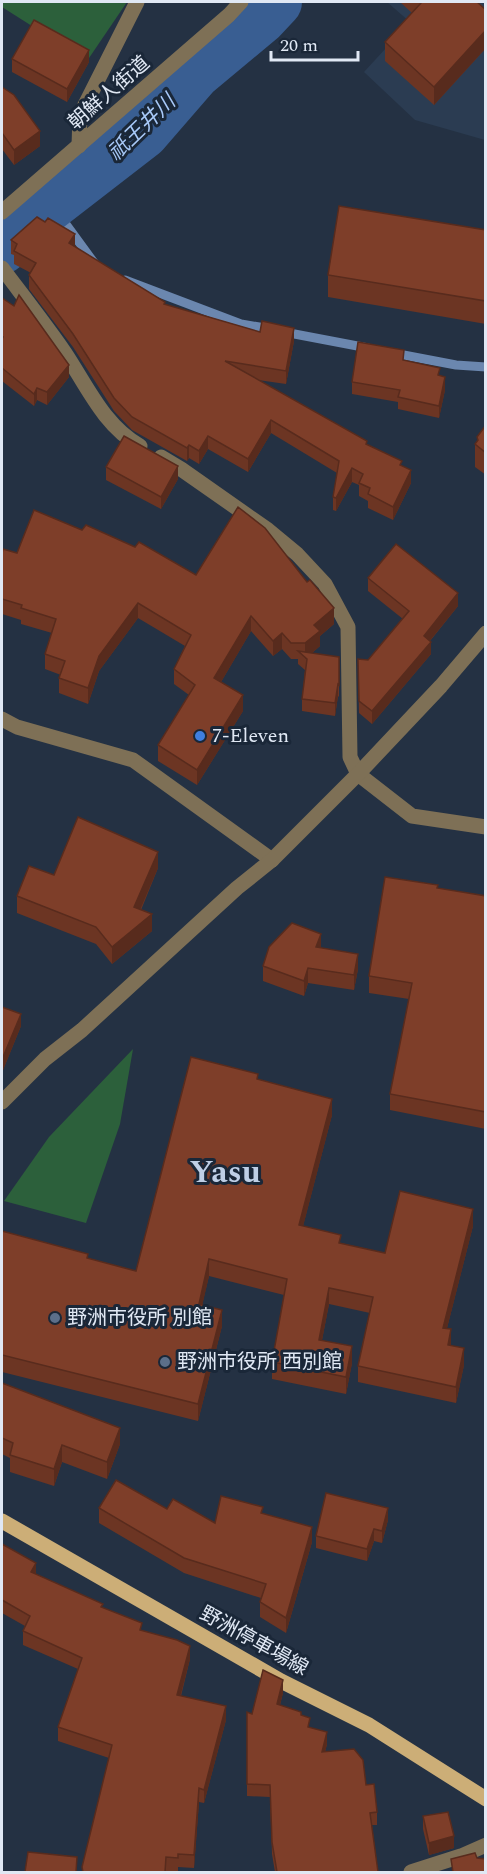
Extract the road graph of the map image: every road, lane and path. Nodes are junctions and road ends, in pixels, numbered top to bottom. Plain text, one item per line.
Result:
1 (137, 2) edge
2 (241, 2) edge
3 (79, 146) junction
4 (2, 212) edge
5 (3, 270) edge
6 (486, 633) edge
7 (2, 718) edge
8 (358, 774) junction
9 (486, 827) edge
10 (272, 860) junction
11 (2, 1102) edge
12 (2, 1521) edge
13 (486, 1799) edge
14 (486, 1845) edge
15 (411, 1872) edge

1 - 3 street
2 - 3 street, 朝鮮人街道
3 - 4 street, 朝鮮人街道
5 - 8 street
6 - 8 street
7 - 10 street
8 - 9 street
8 - 10 street
10 - 11 street
12 - 13 main road, 野洲停車場線
14 - 15 street

